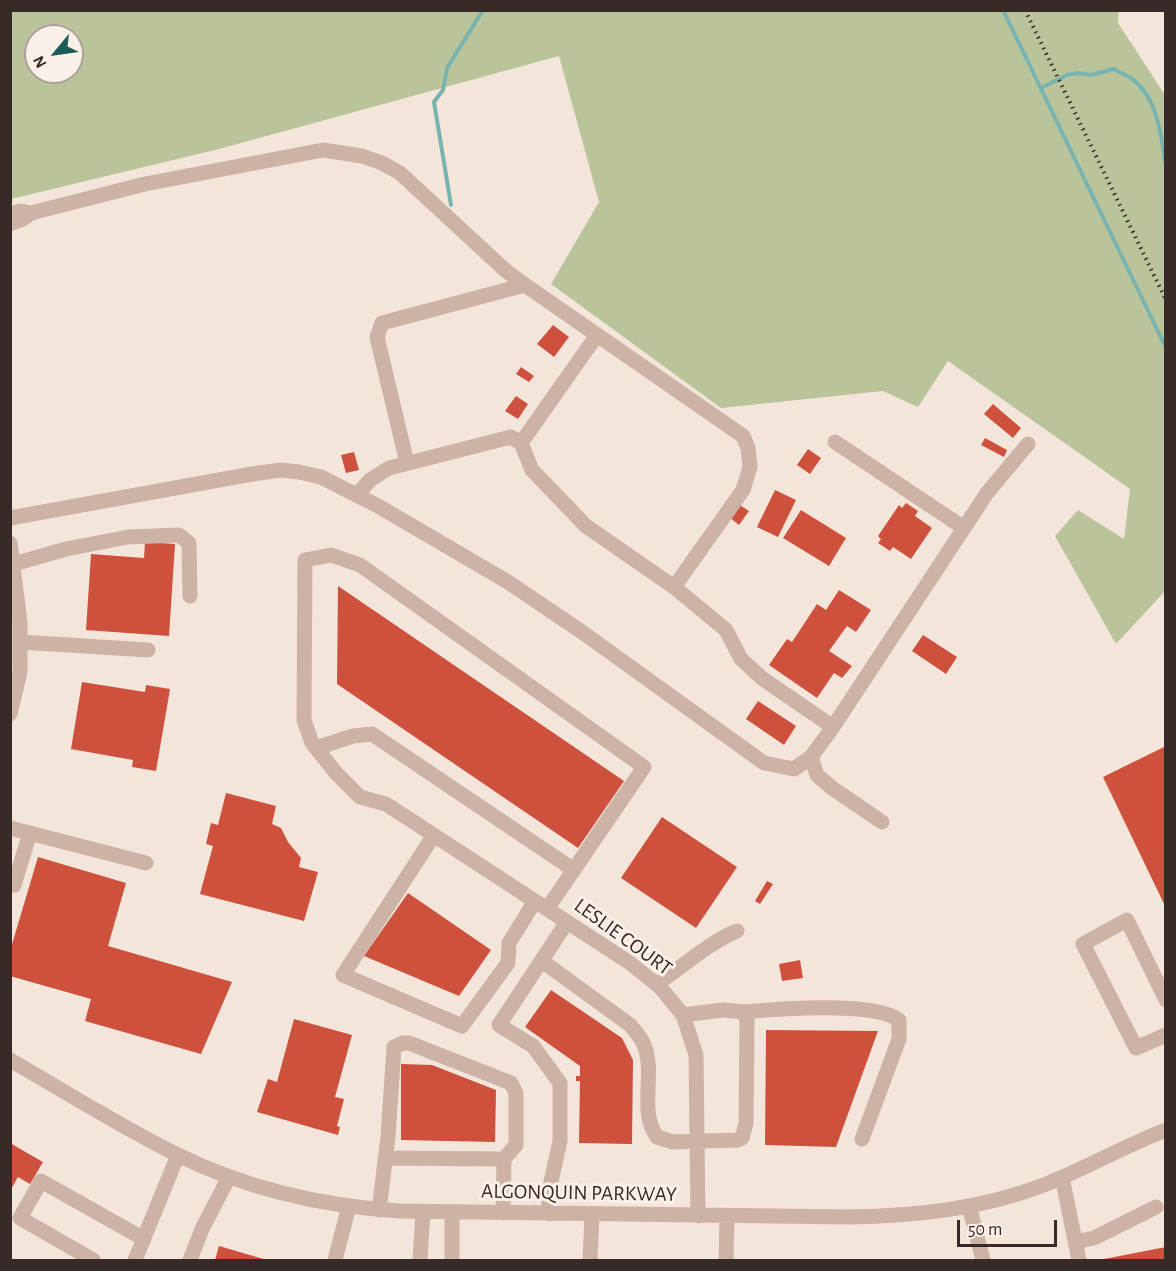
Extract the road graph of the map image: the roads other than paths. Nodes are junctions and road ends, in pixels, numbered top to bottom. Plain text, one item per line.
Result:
1 (31, 213) junction
2 (10, 214) edge
3 (10, 224) edge
4 (525, 285) junction
5 (597, 335) junction
6 (835, 442) dead end
7 (521, 443) junction
8 (1028, 444) dead end
9 (407, 463) junction
10 (357, 495) junction
11 (10, 518) edge
12 (964, 528) junction
13 (10, 543) edge
14 (14, 564) junction
15 (674, 587) junction
16 (190, 596) dead end
17 (20, 642) junction
18 (148, 650) dead end
19 (10, 714) edge
20 (833, 727) junction
21 (316, 748) junction
22 (811, 758) junction
23 (882, 822) dead end
24 (10, 828) edge
25 (30, 833) junction
26 (434, 835) junction
27 (146, 862) dead end
28 (574, 870) junction
29 (14, 885) dead end
30 (541, 905) junction
31 (567, 922) junction
32 (737, 931) dead end
33 (542, 961) junction
34 (656, 984) junction
35 (1166, 1000) edge
36 (744, 1012) junction
37 (683, 1015) junction
38 (1166, 1035) edge
39 (10, 1060) edge
40 (1166, 1130) edge
41 (862, 1139) dead end
42 (697, 1141) junction
43 (178, 1155) junction
44 (385, 1158) junction
45 (504, 1159) junction
46 (229, 1177) junction
47 (1062, 1177) junction
48 (349, 1206) junction
49 (969, 1206) junction
50 (1156, 1207) dead end
51 (379, 1210) junction
52 (423, 1212) junction
53 (452, 1213) junction
54 (503, 1214) junction
55 (549, 1214) junction
56 (592, 1214) junction
57 (698, 1215) junction
58 (727, 1216) junction
59 (144, 1239) junction
60 (1075, 1242) junction
61 (93, 1260) edge
62 (135, 1260) edge
63 (190, 1260) edge
64 (335, 1260) edge
65 (420, 1260) edge
66 (452, 1260) edge
67 (590, 1260) edge
68 (726, 1260) edge
69 (983, 1260) edge
70 (1078, 1260) edge

1 - 2 street
1 - 3 street
1 - 4 street
4 - 5 street
4 - 9 street
5 - 7 street
5 - 15 street
6 - 12 street
7 - 9 street
7 - 15 street
8 - 12 street
9 - 10 street
10 - 11 street
10 - 22 street
12 - 20 street
13 - 14 street
14 - 16 street
14 - 17 street
15 - 20 street
17 - 18 street
17 - 19 street
20 - 22 street
21 - 26 street, LESLIE COURT
21 - 28 street
21 - 28 street
22 - 23 street
24 - 25 street
25 - 27 street
25 - 29 street
26 - 30 street, LESLIE COURT
26 - 30 street
28 - 30 street
30 - 31 street, LESLIE COURT
31 - 33 street
31 - 34 street, LESLIE COURT
32 - 34 street
33 - 42 street
33 - 55 street
34 - 37 street, LESLIE COURT
35 - 38 street
36 - 37 street
36 - 41 street
36 - 42 street
37 - 42 street, LESLIE COURT
39 - 43 street, ALGONQUIN PARKWAY
40 - 47 street, ALGONQUIN PARKWAY
42 - 57 street, LESLIE COURT
43 - 46 street, ALGONQUIN PARKWAY
43 - 59 street
44 - 45 street
44 - 45 street
44 - 51 street
45 - 54 street
46 - 48 street, ALGONQUIN PARKWAY
46 - 63 street
47 - 49 street, ALGONQUIN PARKWAY
47 - 60 street
48 - 51 street, ALGONQUIN PARKWAY
48 - 64 street
49 - 58 street, ALGONQUIN PARKWAY
49 - 69 street
50 - 60 street
51 - 52 street, ALGONQUIN PARKWAY
52 - 53 street, ALGONQUIN PARKWAY
52 - 65 street
53 - 54 street, ALGONQUIN PARKWAY
53 - 66 street
54 - 55 street, ALGONQUIN PARKWAY
55 - 56 street, ALGONQUIN PARKWAY
56 - 57 street, ALGONQUIN PARKWAY
56 - 67 street
57 - 58 street, ALGONQUIN PARKWAY
58 - 68 street
59 - 61 street
59 - 62 street
60 - 70 street

